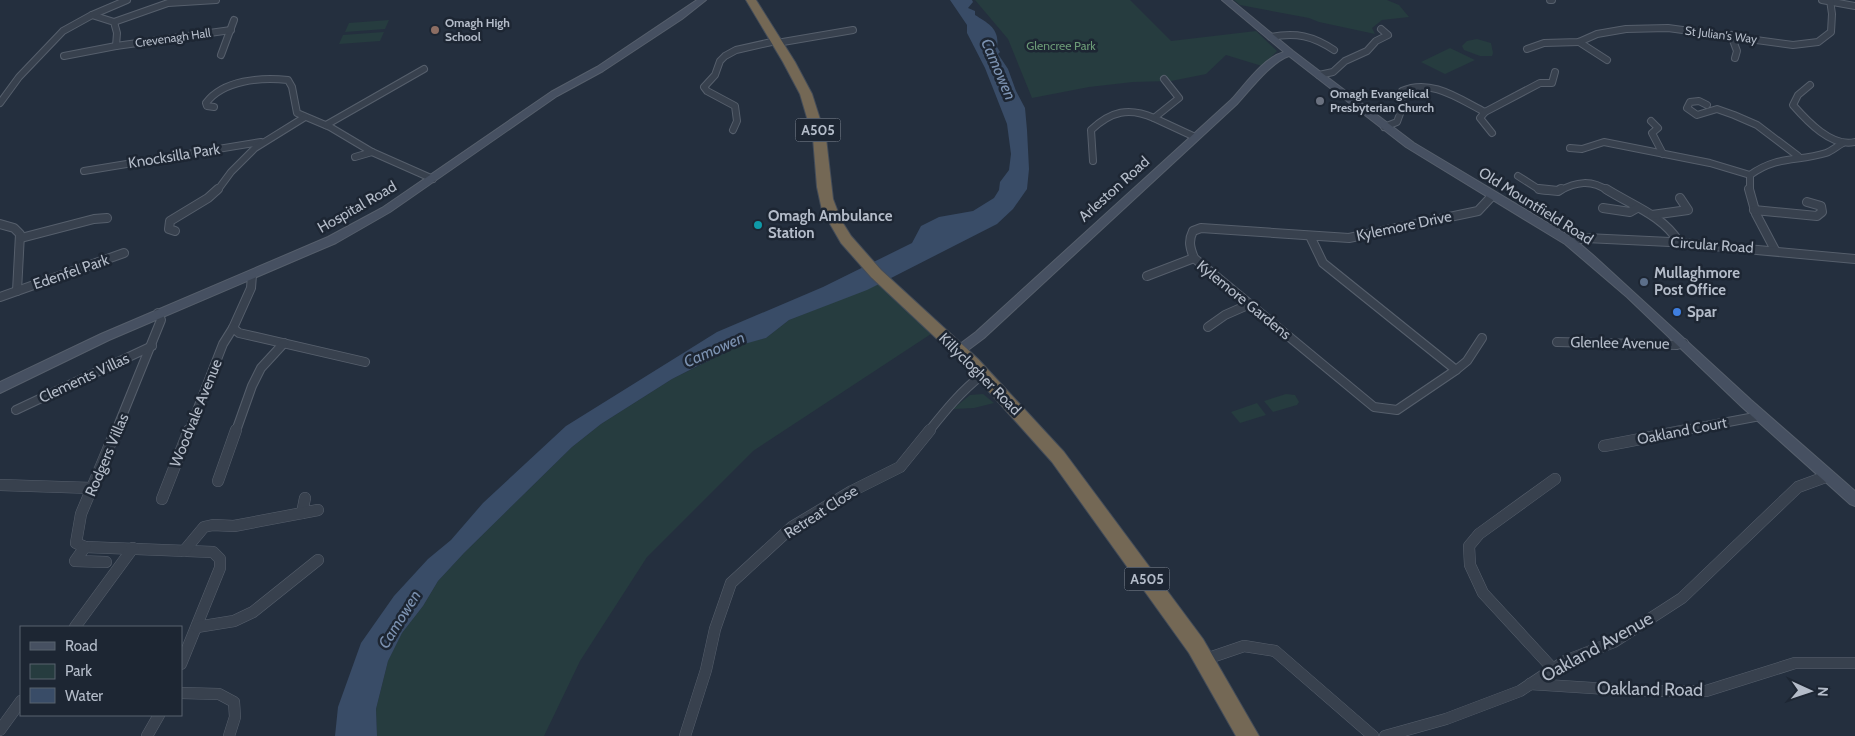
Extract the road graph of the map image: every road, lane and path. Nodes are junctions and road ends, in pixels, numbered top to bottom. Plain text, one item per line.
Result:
1 (127, 0) edge
2 (216, 0) edge
3 (702, 0) edge
4 (751, 0) edge
5 (1226, 0) edge
6 (1822, 0) edge
7 (1830, 1) edge
8 (1855, 6) edge
9 (92, 15) junction
10 (234, 20) dead end
11 (114, 22) junction
12 (1381, 29) dead end
13 (230, 30) junction
14 (853, 30) dead end
15 (1731, 35) junction
16 (1271, 37) junction
17 (776, 42) junction
18 (1579, 42) junction
19 (116, 46) junction
20 (1527, 48) dead end
21 (1334, 50) dead end
22 (1290, 53) junction
23 (221, 55) dead end
24 (64, 56) dead end
25 (1735, 58) dead end
26 (1607, 60) dead end
27 (424, 69) dead end
28 (1555, 72) dead end
29 (1319, 75) junction
30 (1164, 79) dead end
31 (1810, 85) dead end
32 (0, 104) edge
33 (1707, 105) dead end
34 (214, 107) dead end
35 (1485, 112) junction
36 (305, 117) junction
37 (1154, 118) junction
38 (1651, 121) dead end
39 (326, 126) junction
40 (1384, 127) junction
41 (733, 130) dead end
42 (1492, 134) dead end
43 (1196, 137) junction
44 (264, 141) junction
45 (1855, 142) edge
46 (1843, 143) junction
47 (1570, 148) dead end
48 (372, 152) junction
49 (1663, 154) junction
50 (1798, 156) junction
51 (355, 157) dead end
52 (1092, 161) dead end
53 (84, 171) dead end
54 (1750, 175) junction
55 (1518, 176) dead end
56 (432, 179) junction
57 (1492, 196) junction
58 (1680, 198) dead end
59 (1807, 202) dead end
60 (1604, 208) dead end
61 (1637, 208) junction
62 (1754, 210) junction
63 (1652, 215) junction
64 (107, 218) dead end
65 (0, 224) edge
66 (175, 231) dead end
67 (1310, 236) junction
68 (21, 238) junction
69 (1569, 241) junction
70 (1680, 242) junction
71 (1775, 250) junction
72 (124, 253) dead end
73 (1194, 258) junction
74 (1855, 259) edge
75 (252, 275) junction
76 (1147, 276) dead end
77 (17, 291) junction
78 (0, 297) edge
79 (1250, 304) junction
80 (158, 313) junction
81 (1208, 327) dead end
82 (233, 328) junction
83 (1482, 338) dead end
84 (1557, 342) dead end
85 (284, 343) junction
86 (1684, 343) junction
87 (152, 346) junction
88 (960, 350) junction
89 (365, 362) dead end
90 (1456, 370) junction
91 (982, 375) junction
92 (0, 388) edge
93 (16, 410) dead end
94 (1760, 416) junction
95 (1604, 446) dead end
96 (1828, 476) junction
97 (1555, 478) dead end
98 (218, 481) dead end
99 (0, 485) edge
100 (92, 488) junction
101 (1850, 490) edge
102 (306, 498) dead end
103 (162, 499) dead end
104 (1855, 500) edge
105 (318, 510) dead end
106 (302, 513) junction
107 (85, 547) junction
108 (133, 548) junction
109 (184, 551) junction
110 (318, 560) dead end
111 (106, 562) dead end
112 (76, 626) edge
113 (197, 627) junction
114 (1203, 660) junction
115 (182, 662) edge
116 (1855, 663) edge
117 (1552, 669) junction
118 (1530, 684) junction
119 (182, 694) edge
120 (20, 702) edge
121 (158, 716) edge
122 (0, 730) edge
123 (147, 736) edge
124 (229, 736) edge
125 (685, 736) edge
126 (1248, 736) edge
127 (1373, 736) edge
128 (1385, 736) edge

1 - 9 street
2 - 11 street, Crevenagh Hall
3 - 56 street, Hospital Road
4 - 17 highway, Killyclogher Road / A505
5 - 16 street, Old Mountfield Road
6 - 7 street
7 - 8 street
7 - 15 street, St Julian's Way
9 - 11 street
9 - 32 street
10 - 13 street, Crevenagh Hall
11 - 19 street, Crevenagh Hall
12 - 29 street
13 - 19 street, Crevenagh Hall
13 - 23 street, Crevenagh Hall
14 - 17 street
15 - 18 street, St Julian's Way
15 - 25 street
16 - 21 street
16 - 22 street, Old Mountfield Road
17 - 41 street
17 - 88 highway, Killyclogher Road / A505
18 - 20 street, St Julian's Way
18 - 26 street
19 - 24 street, Crevenagh Hall
22 - 29 street, Old Mountfield Road
22 - 43 street, Arleston Road
27 - 39 street
28 - 35 street
29 - 40 street, Old Mountfield Road
30 - 37 street
31 - 46 street
33 - 50 street
34 - 36 street
35 - 40 street
35 - 42 street
36 - 39 street
36 - 44 street
37 - 43 street
37 - 52 street
38 - 49 street
39 - 48 street
40 - 57 street, Old Mountfield Road
43 - 88 street, Arleston Road
44 - 53 street, Knocksilla Park
44 - 66 street
45 - 46 street
46 - 50 street
47 - 49 street
48 - 51 street
48 - 56 street
49 - 54 street
50 - 54 street
54 - 62 street
55 - 61 street
56 - 75 street, Hospital Road
57 - 67 street, Kylemore Drive
57 - 69 street, Old Mountfield Road
58 - 63 street
59 - 62 street
60 - 61 street
61 - 63 street
62 - 71 street
63 - 70 street
64 - 68 street
65 - 68 street
67 - 73 street, Kylemore Gardens
67 - 90 street
68 - 77 street, Edenfel Park
69 - 70 street, Circular Road
69 - 86 street, Old Mountfield Road
70 - 71 street, Circular Road
71 - 74 street, Circular Road
72 - 77 street, Edenfel Park
73 - 76 street
73 - 79 street, Kylemore Gardens
75 - 80 street, Hospital Road
75 - 82 street, Woodvale Avenue
77 - 78 street, Edenfel Park
79 - 81 street
79 - 90 street, Kylemore Gardens
80 - 87 street, Rodgers Villas
80 - 92 street, Hospital Road
82 - 85 street
82 - 103 street, Woodvale Avenue
83 - 90 street, Kylemore Gardens
84 - 86 street, Glenlee Avenue
85 - 89 street
85 - 98 street
86 - 94 street, Old Mountfield Road
87 - 93 street, Clements Villas
87 - 100 street, Rodgers Villas
88 - 91 highway, Killyclogher Road / A505
91 - 114 highway, Killyclogher Road / A505
91 - 125 street, Retreat Close
94 - 95 street, Oakland Court
94 - 96 street, Old Mountfield Road
96 - 101 street, Old Mountfield Road
96 - 117 street, Oakland Avenue
97 - 117 street
99 - 100 street
100 - 107 street, Rodgers Villas
101 - 104 street, Old Mountfield Road
102 - 106 street
105 - 106 street
106 - 109 street
107 - 108 street
107 - 111 street
108 - 109 street
108 - 112 street
109 - 113 street
110 - 113 street
113 - 115 street
114 - 126 highway, Killyclogher Road / A505
114 - 127 street
116 - 118 street, Oakland Road
117 - 118 street, Oakland Avenue
118 - 128 street, Oakland Avenue
119 - 124 street
120 - 122 street
121 - 123 street

